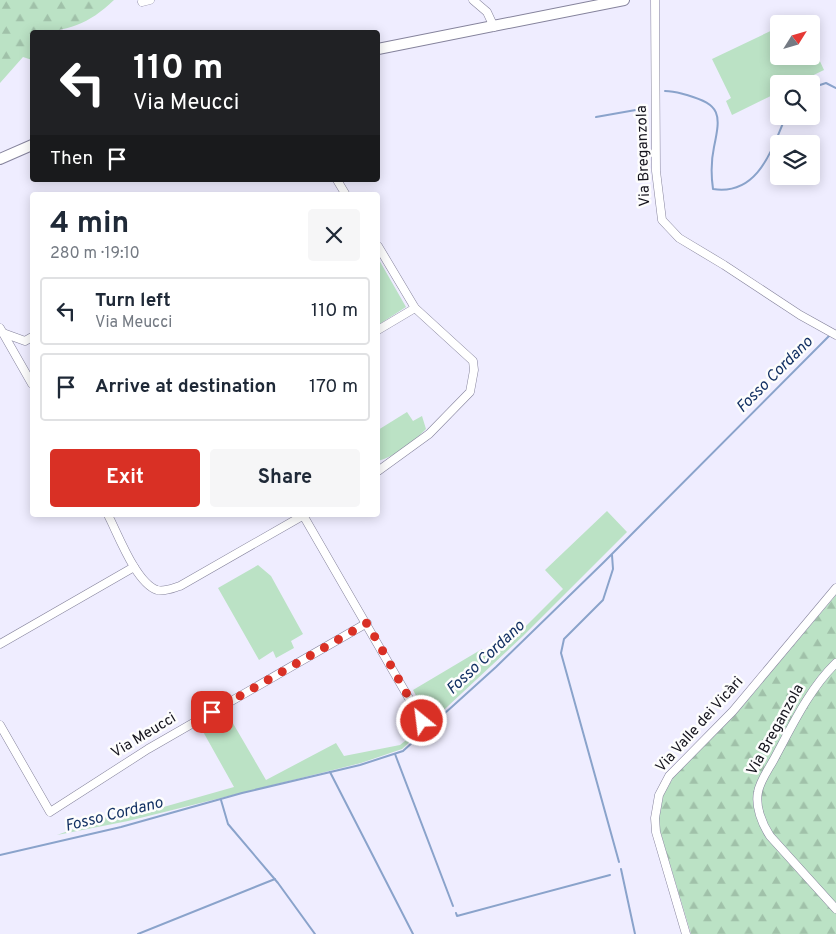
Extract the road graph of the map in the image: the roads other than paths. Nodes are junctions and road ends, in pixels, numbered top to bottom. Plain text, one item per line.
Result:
1 (473, 0) edge
2 (624, 0) edge
3 (655, 0) edge
4 (494, 27) junction
5 (380, 49) edge
6 (30, 146) edge
7 (0, 159) edge
8 (380, 249) edge
9 (415, 308) junction
10 (380, 329) edge
11 (2, 331) edge
12 (836, 335) edge
13 (30, 338) edge
14 (30, 380) edge
15 (380, 470) edge
16 (109, 517) edge
17 (300, 517) edge
18 (304, 517) edge
19 (134, 567) junction
20 (836, 588) edge
21 (367, 623) junction
22 (0, 644) edge
23 (836, 664) edge
24 (422, 721) dead end
25 (0, 725) edge
26 (836, 909) edge
27 (686, 934) edge

1 - 4 street
2 - 4 main road
3 - 12 street, Via Breganzola
4 - 5 main road
6 - 7 main road
8 - 9 street
9 - 10 street
9 - 15 street
11 - 13 street
11 - 14 street
16 - 19 street
17 - 19 street
18 - 21 street
19 - 22 street
20 - 27 street, Via Valle dei Vicàri
21 - 24 street
21 - 25 street, Via Meucci
23 - 26 street, Via Breganzola

